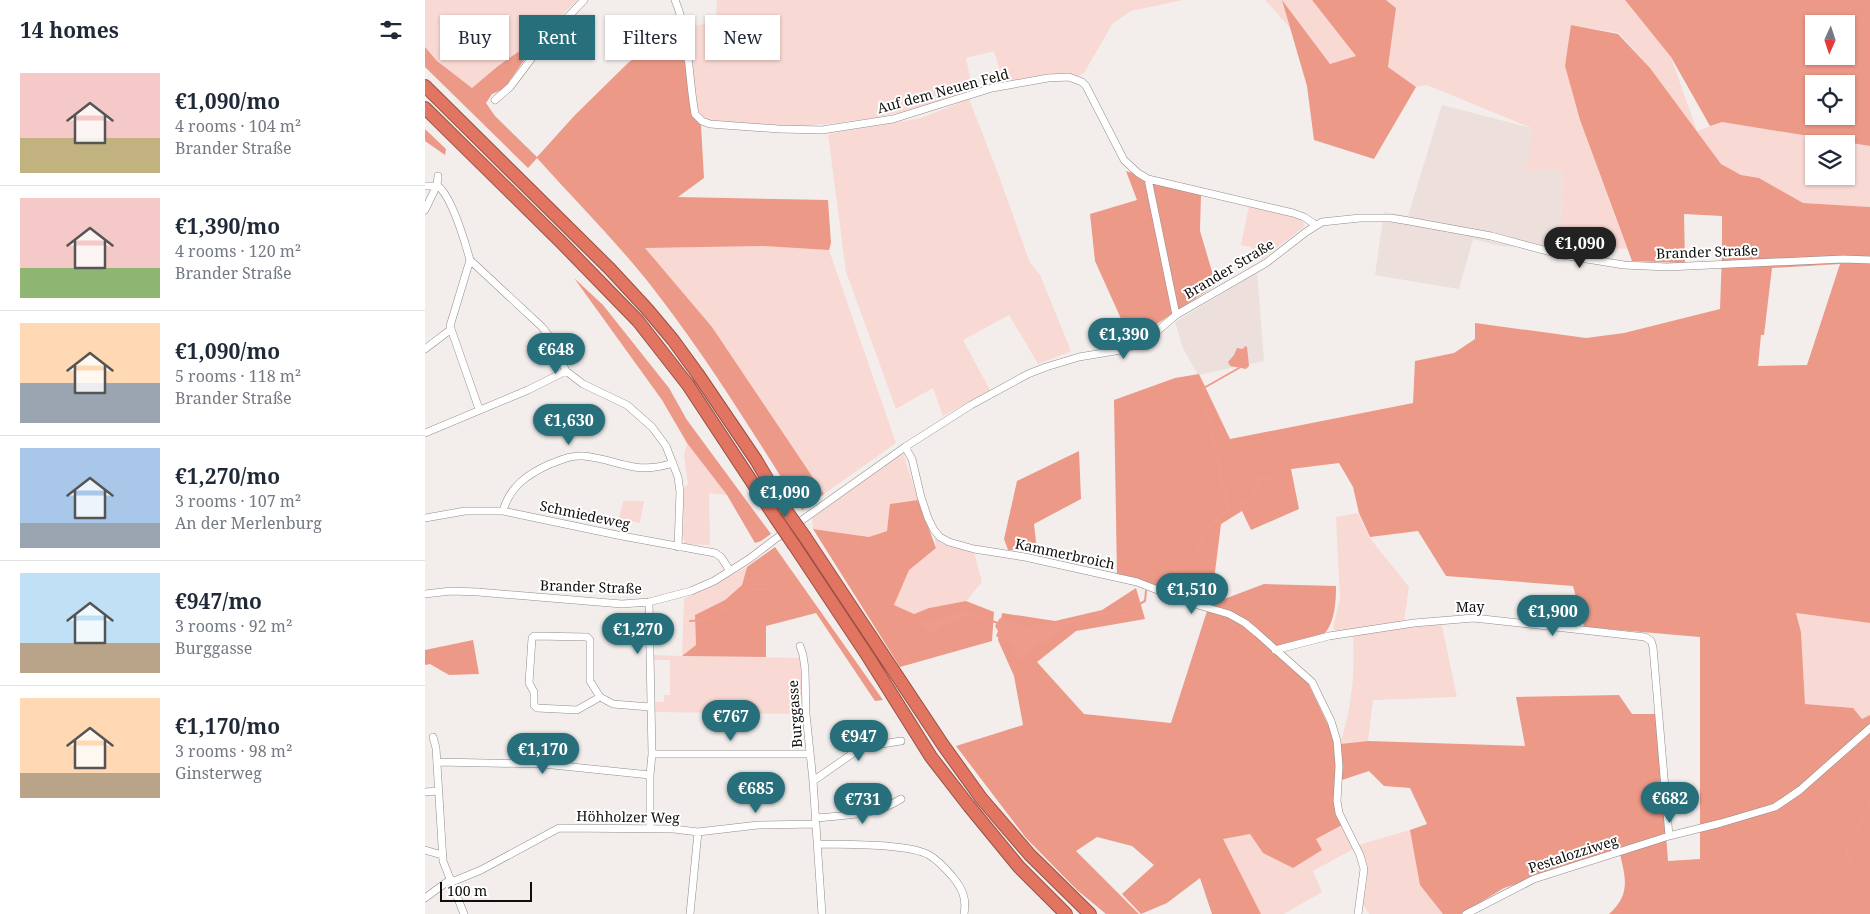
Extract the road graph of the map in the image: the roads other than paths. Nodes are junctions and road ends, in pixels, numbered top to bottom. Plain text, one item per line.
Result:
1 (584, 0) edge
2 (675, 0) edge
3 (425, 86) edge
4 (495, 100) dead end
5 (425, 108) edge
6 (438, 176) dead end
7 (1149, 178) junction
8 (425, 186) edge
9 (436, 186) junction
10 (425, 210) edge
11 (1316, 225) junction
12 (470, 260) junction
13 (1870, 260) edge
14 (1176, 315) junction
15 (450, 330) junction
16 (425, 349) edge
17 (566, 371) junction
18 (479, 409) junction
19 (425, 433) edge
20 (905, 447) junction
21 (673, 463) junction
22 (503, 511) junction
23 (425, 518) edge
24 (678, 547) junction
25 (730, 571) junction
26 (425, 594) edge
27 (649, 602) junction
28 (800, 646) dead end
29 (1275, 650) junction
30 (600, 697) junction
31 (650, 707) junction
32 (1870, 728) edge
33 (433, 737) dead end
34 (901, 741) dead end
35 (652, 754) junction
36 (810, 754) junction
37 (437, 762) junction
38 (650, 775) junction
39 (813, 781) junction
40 (438, 791) junction
41 (425, 792) edge
42 (901, 799) dead end
43 (816, 821) junction
44 (650, 829) junction
45 (698, 832) junction
46 (1669, 836) junction
47 (818, 844) junction
48 (425, 850) edge
49 (442, 855) junction
50 (451, 881) junction
51 (425, 898) edge
52 (464, 914) edge
53 (690, 914) edge
54 (822, 914) edge
55 (964, 914) edge
56 (1066, 914) edge
57 (1090, 914) edge
58 (1358, 914) edge
59 (1466, 914) edge

1 - 4 street
2 - 7 street, Auf dem Neuen Feld
3 - 57 highway, bridge
5 - 56 highway, bridge
6 - 9 street
7 - 11 street, Auf dem Neuen Feld
7 - 14 street
8 - 9 street
9 - 10 street
9 - 12 street
11 - 13 street, Brander Straße
11 - 14 street, Brander Straße
12 - 15 street
12 - 17 street
14 - 20 street, Brander Straße
15 - 16 street
15 - 18 street
17 - 18 street
17 - 21 street
18 - 19 street
20 - 25 street, Brander Straße
20 - 29 street, Kammerbroich
21 - 22 street
21 - 24 street
22 - 23 street, Schmiedeweg
22 - 24 street, Schmiedeweg
24 - 25 street, Schmiedeweg
25 - 27 street, Brander Straße
26 - 27 street, Brander Straße
27 - 31 street
28 - 36 street, Burggasse
29 - 46 street, May
29 - 58 street, Kammerbroich
30 - 30 street
30 - 31 street
31 - 35 street
32 - 46 street, Pestalozziweg
33 - 37 street
34 - 39 street
35 - 36 street
35 - 38 street
36 - 39 street, Burggasse
37 - 38 street
37 - 40 street
38 - 44 street
39 - 43 street, Burggasse
40 - 41 street
40 - 49 street
42 - 43 street
43 - 45 street, Höhholzer Weg
43 - 47 street, Burggasse
44 - 45 street, Höhholzer Weg
44 - 50 street, Höhholzer Weg
45 - 53 street
46 - 59 street, Pestalozziweg
47 - 54 street, Burggasse
47 - 55 street
48 - 49 street
49 - 50 street
50 - 51 street, Höhholzer Weg
50 - 52 street

